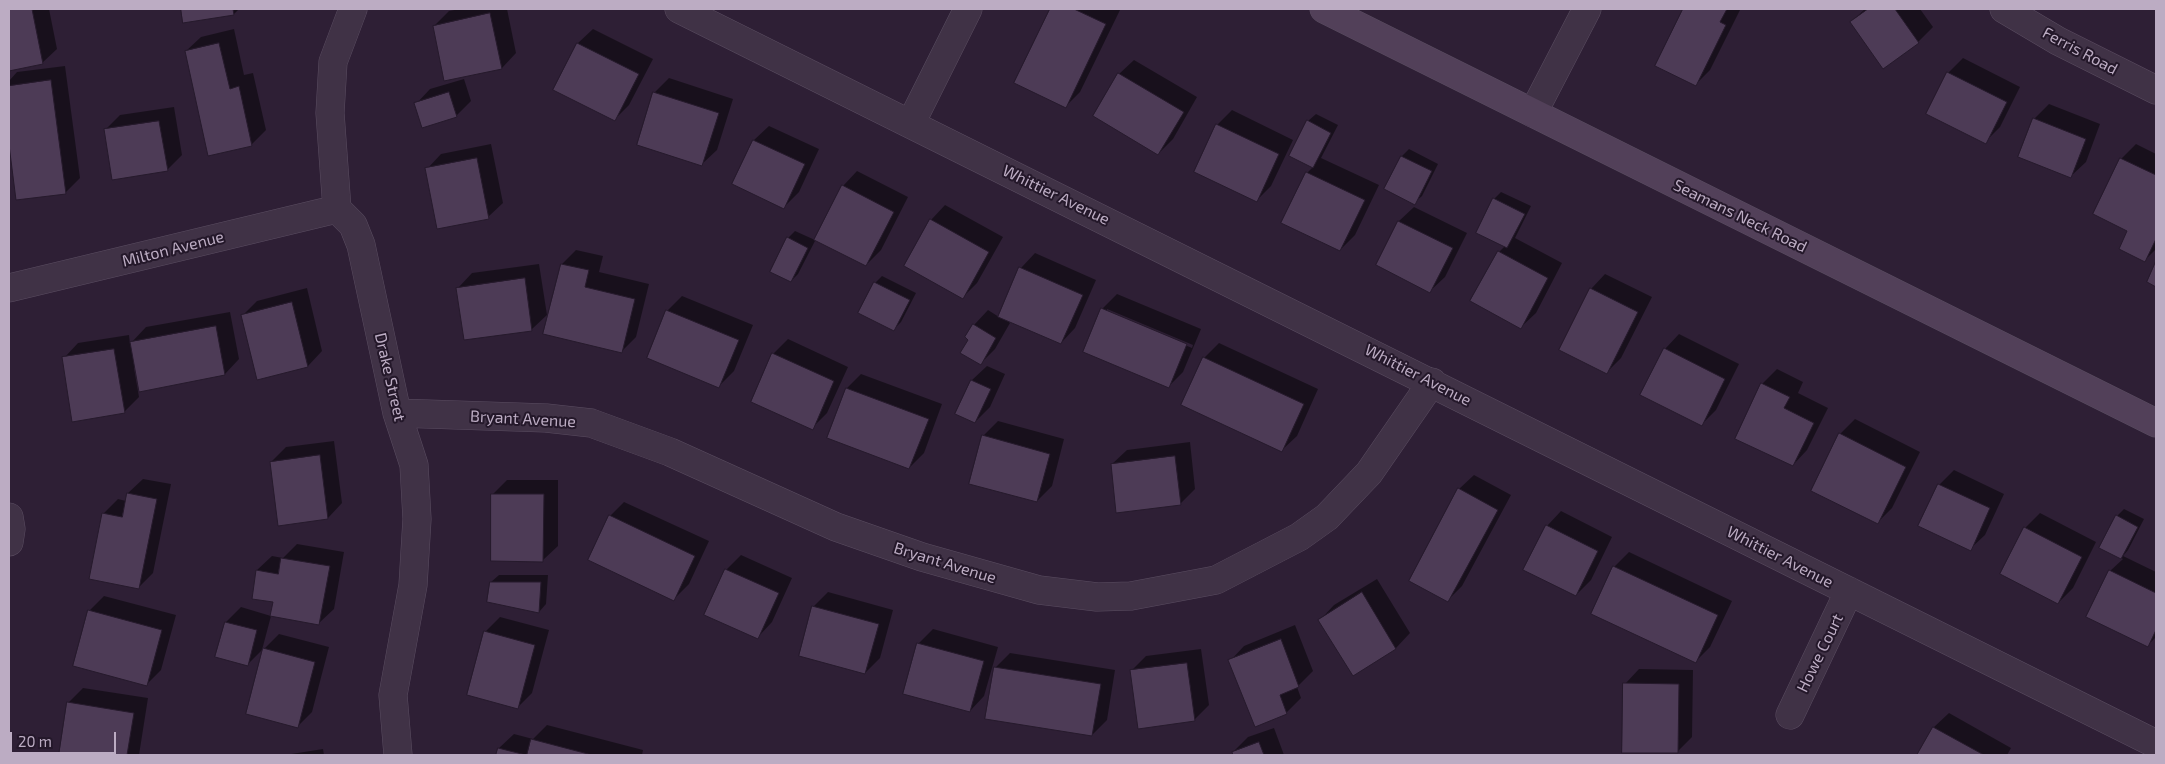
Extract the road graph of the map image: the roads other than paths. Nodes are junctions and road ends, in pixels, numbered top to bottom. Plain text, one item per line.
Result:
1 (354, 9) edge
2 (679, 9) edge
3 (968, 9) edge
4 (1324, 9) edge
5 (1587, 9) edge
6 (2004, 9) edge
7 (2156, 90) edge
8 (1533, 113) junction
9 (911, 123) junction
10 (337, 209) junction
11 (9, 288) edge
12 (1432, 382) junction
13 (397, 413) junction
14 (2156, 422) edge
15 (9, 517) edge
16 (9, 542) edge
17 (1849, 591) junction
18 (1790, 716) dead end
19 (2156, 744) edge
20 (398, 755) edge

1 - 10 street
2 - 9 street, Whittier Avenue
3 - 9 street
4 - 8 main road, Seamans Neck Road
5 - 8 street
6 - 7 street, Ferris Road
8 - 14 main road, Seamans Neck Road
9 - 12 street, Whittier Avenue
10 - 11 street, Milton Avenue
10 - 13 street, Drake Street
12 - 13 street, Bryant Avenue
12 - 17 street, Whittier Avenue
13 - 20 street, Drake Street
15 - 16 street
17 - 18 street, Howe Court
17 - 19 street, Whittier Avenue

